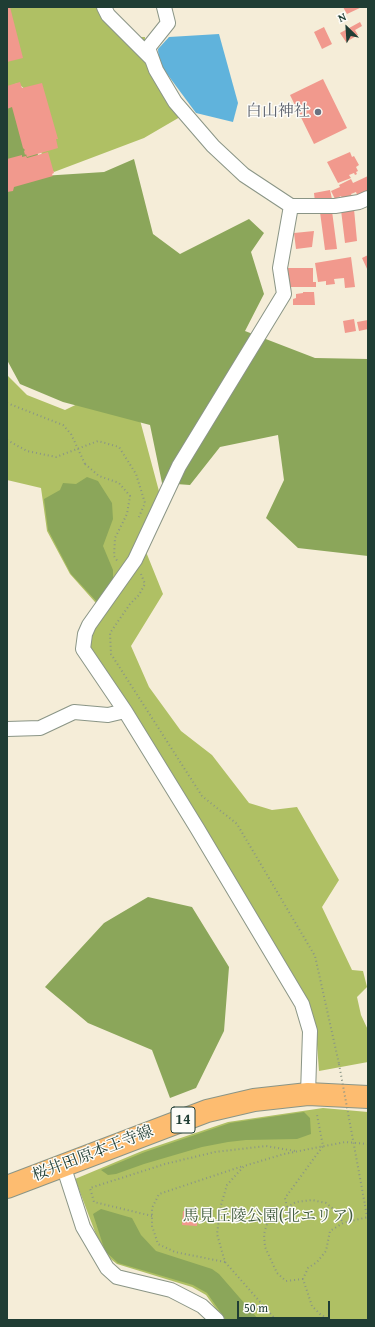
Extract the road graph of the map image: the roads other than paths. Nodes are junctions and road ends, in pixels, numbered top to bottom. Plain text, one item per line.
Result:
1 (104, 7) edge
2 (164, 7) edge
3 (152, 59) junction
4 (368, 198) edge
5 (291, 206) junction
6 (124, 711) junction
7 (7, 729) edge
8 (364, 1093) edge
9 (308, 1094) junction
10 (63, 1165) junction
11 (7, 1187) edge
12 (217, 1320) edge

1 - 3 street
2 - 3 street
3 - 5 street
4 - 5 street
5 - 6 street
6 - 7 street
6 - 9 street
8 - 9 main road, 桜井田原本王寺線 / 14
9 - 10 main road, 桜井田原本王寺線 / 14
10 - 11 main road, 桜井田原本王寺線 / 14
10 - 12 street

